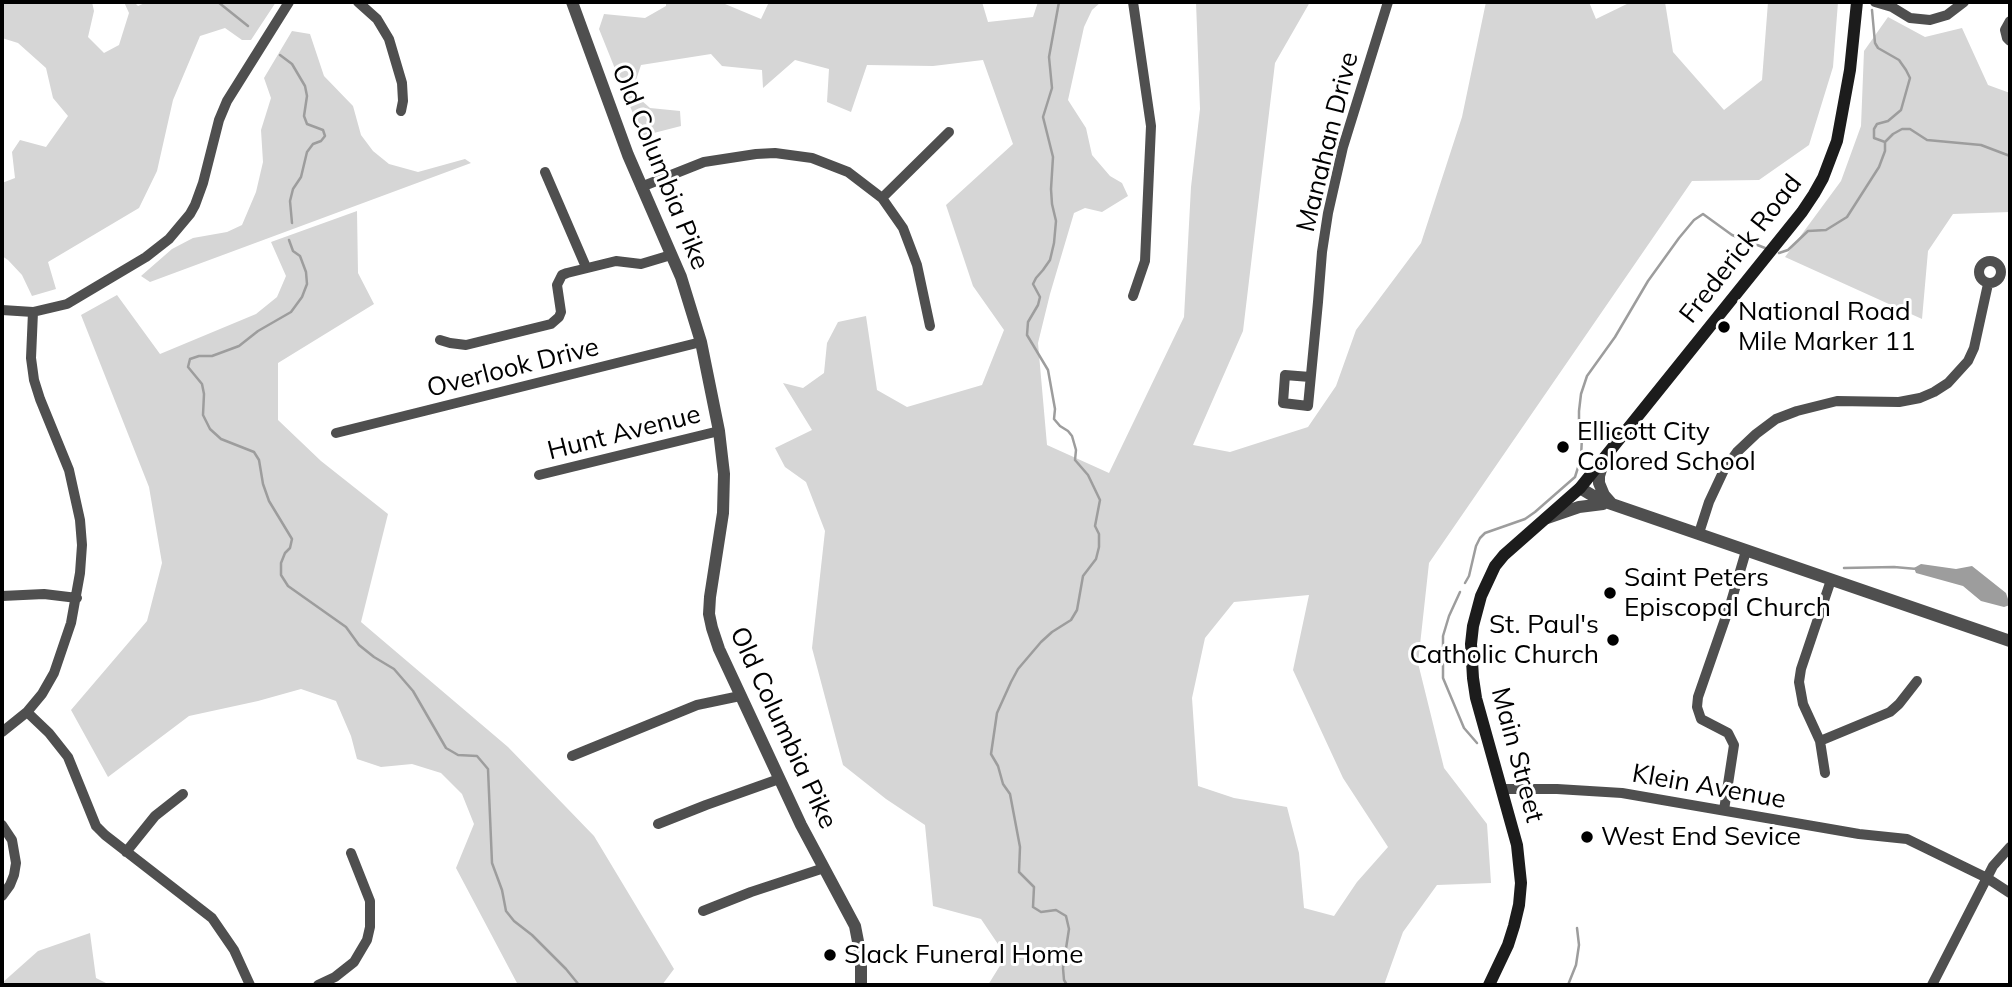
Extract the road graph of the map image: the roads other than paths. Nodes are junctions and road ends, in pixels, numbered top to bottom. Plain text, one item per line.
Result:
1 (289, 2) edge
2 (358, 2) edge
3 (572, 2) edge
4 (1133, 2) edge
5 (1388, 2) edge
6 (1857, 2) edge
7 (1875, 2) edge
8 (1964, 2) edge
9 (2010, 21) edge
10 (2010, 41) edge
11 (401, 111) dead end
12 (949, 132) dead end
13 (545, 172) dead end
14 (641, 187) junction
15 (882, 198) junction
16 (671, 255) junction
17 (586, 267) junction
18 (1987, 284) dead end
19 (1133, 296) dead end
20 (2, 310) edge
21 (33, 312) junction
22 (930, 326) dead end
23 (440, 340) dead end
24 (701, 342) junction
25 (1310, 377) dead end
26 (719, 431) junction
27 (335, 433) dead end
28 (1605, 458) junction
29 (539, 475) dead end
30 (1580, 488) junction
31 (1611, 504) junction
32 (1534, 527) junction
33 (1699, 533) junction
34 (1746, 551) junction
35 (1831, 580) junction
36 (2, 596) edge
37 (77, 598) junction
38 (2010, 641) edge
39 (1917, 681) dead end
40 (740, 696) junction
41 (27, 712) junction
42 (2, 732) edge
43 (1821, 741) junction
44 (572, 756) dead end
45 (1825, 773) dead end
46 (779, 779) junction
47 (1503, 789) junction
48 (183, 794) dead end
49 (1724, 810) junction
50 (658, 824) dead end
51 (2, 825) edge
52 (2010, 847) edge
53 (126, 852) junction
54 (351, 853) dead end
55 (824, 868) junction
56 (1987, 878) junction
57 (2010, 893) edge
58 (2, 896) edge
59 (703, 911) dead end
60 (250, 985) edge
61 (318, 985) edge
62 (861, 985) edge
63 (1489, 985) edge
64 (1932, 985) edge

1 - 21 street
2 - 11 street
3 - 14 street, Old Columbia Pike
4 - 19 street
5 - 25 street, Manahan Drive
6 - 28 main road, Frederick Road
7 - 8 street
9 - 10 street
12 - 15 street
13 - 17 street
14 - 15 street
14 - 16 street, Old Columbia Pike
15 - 22 street
16 - 17 street
16 - 24 street, Old Columbia Pike
17 - 23 street
18 - 33 street
20 - 21 street
21 - 37 street
24 - 26 street, Old Columbia Pike
24 - 27 street, Overlook Drive
26 - 29 street, Hunt Avenue
26 - 40 street, Old Columbia Pike
28 - 30 main road, Frederick Road
28 - 31 street
30 - 31 street
30 - 32 main road, Main Street
31 - 32 street
31 - 33 street
32 - 47 main road, Main Street
33 - 34 street
34 - 35 street
34 - 49 street
35 - 38 street
35 - 43 street
36 - 37 street
37 - 41 street
39 - 43 street
40 - 44 street
40 - 46 street, Old Columbia Pike
41 - 42 street
41 - 53 street
43 - 45 street
46 - 50 street
46 - 55 street, Old Columbia Pike
47 - 49 street, Klein Avenue
47 - 63 main road, Main Street
48 - 53 street
49 - 56 street, Klein Avenue
51 - 58 street
52 - 56 street
53 - 60 street
54 - 61 street
55 - 59 street
55 - 62 street, Old Columbia Pike
56 - 57 street
56 - 64 street

